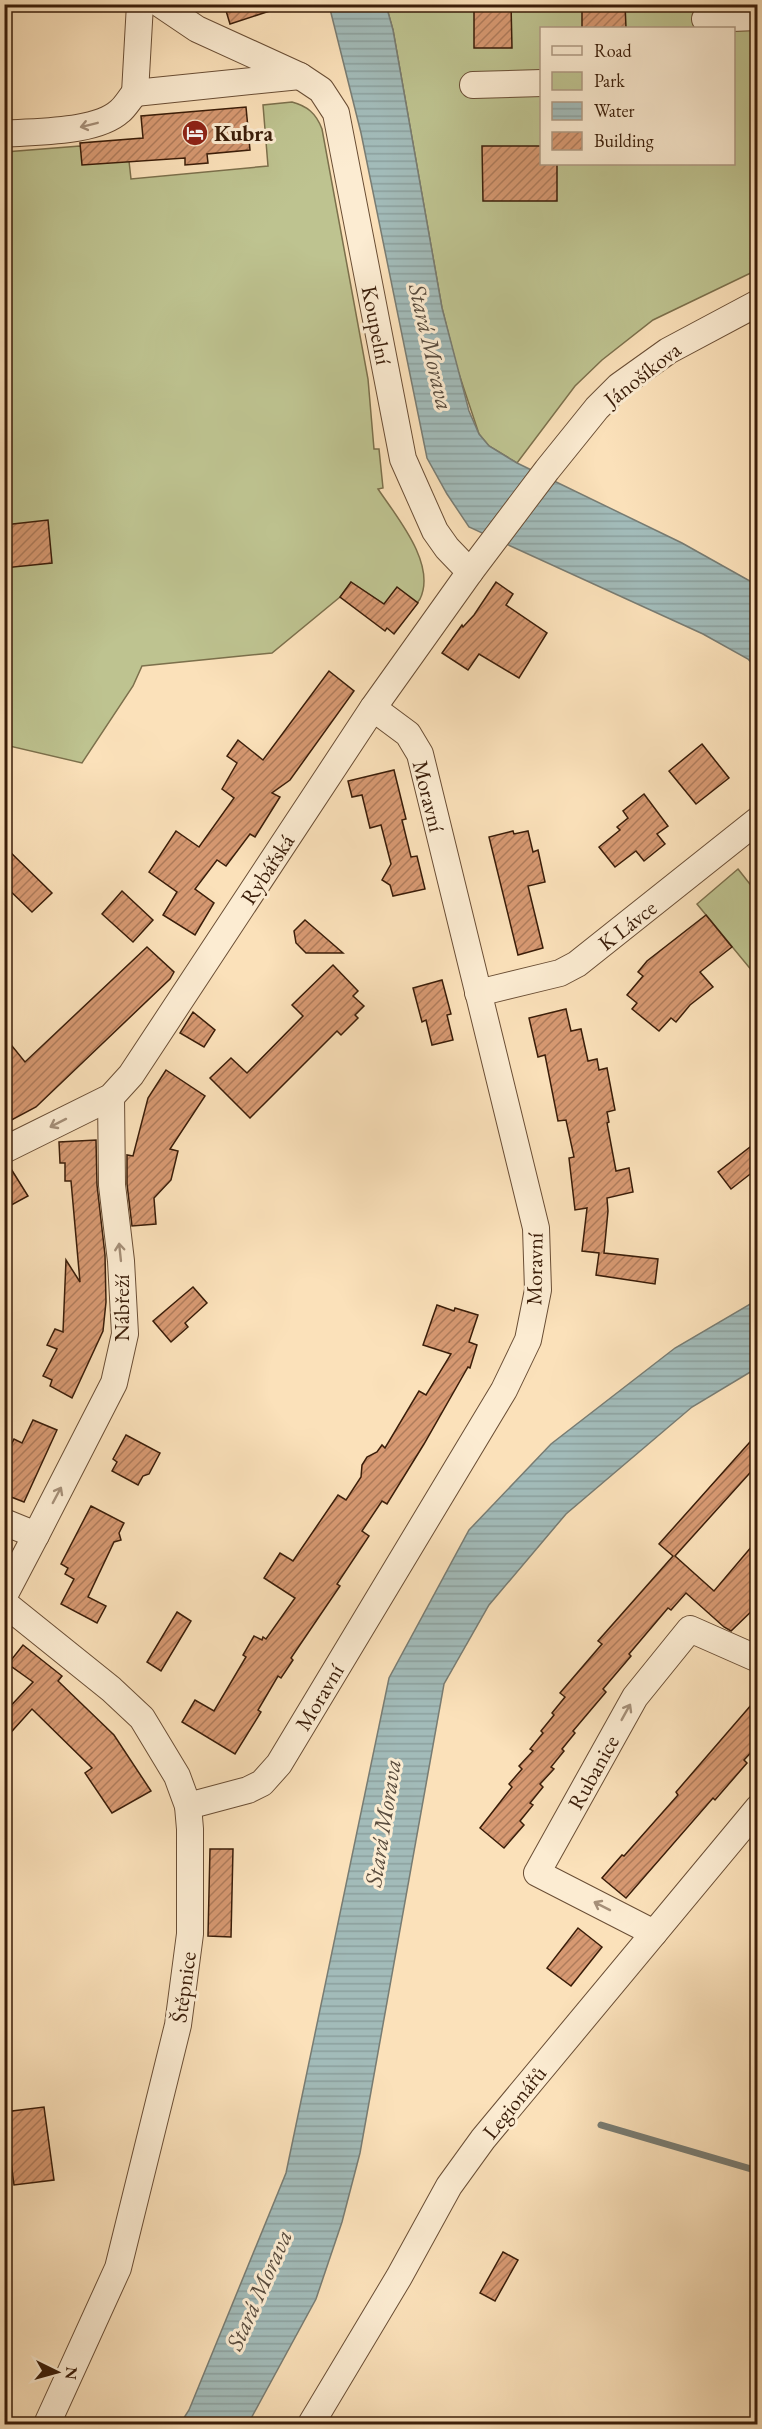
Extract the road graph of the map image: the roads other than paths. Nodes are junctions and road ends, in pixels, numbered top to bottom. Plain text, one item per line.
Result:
1 (140, 4) edge
2 (160, 4) edge
3 (705, 17) edge
4 (758, 17) edge
5 (300, 76) junction
6 (540, 83) edge
7 (473, 85) dead end
8 (135, 93) junction
9 (4, 134) edge
10 (758, 303) edge
11 (490, 544) joint
12 (470, 572) junction
13 (373, 708) junction
14 (758, 820) edge
15 (478, 993) junction
16 (111, 1096) junction
17 (4, 1150) edge
18 (4, 1522) edge
19 (36, 1535) junction
20 (4, 1596) edge
21 (4, 1603) edge
22 (758, 1659) edge
23 (188, 1806) junction
24 (758, 1808) edge
25 (654, 1933) junction
26 (46, 2424) edge
27 (310, 2424) edge

1 - 8 street
2 - 5 street, Koupelní
3 - 4 street
5 - 8 street
5 - 12 street, Koupelní
6 - 7 street
8 -> 9 street
10 - 11 street, Jánošíkova
11 - 12 street, Rybářská
12 - 13 street, Rybářská
13 - 15 street, Moravní
13 - 16 street, Rybářská
14 - 15 street, K Lávce
15 - 23 street, Moravní
16 -> 17 street, Rybářská
19 -> 16 street, Nábřeží
18 - 19 street
19 - 20 street, Nábřeží
21 - 23 street, Štěpnice
25 -> 22 street, Rubanice
23 - 26 street, Štěpnice
24 - 25 street, Legionářů
25 - 27 street, Legionářů

